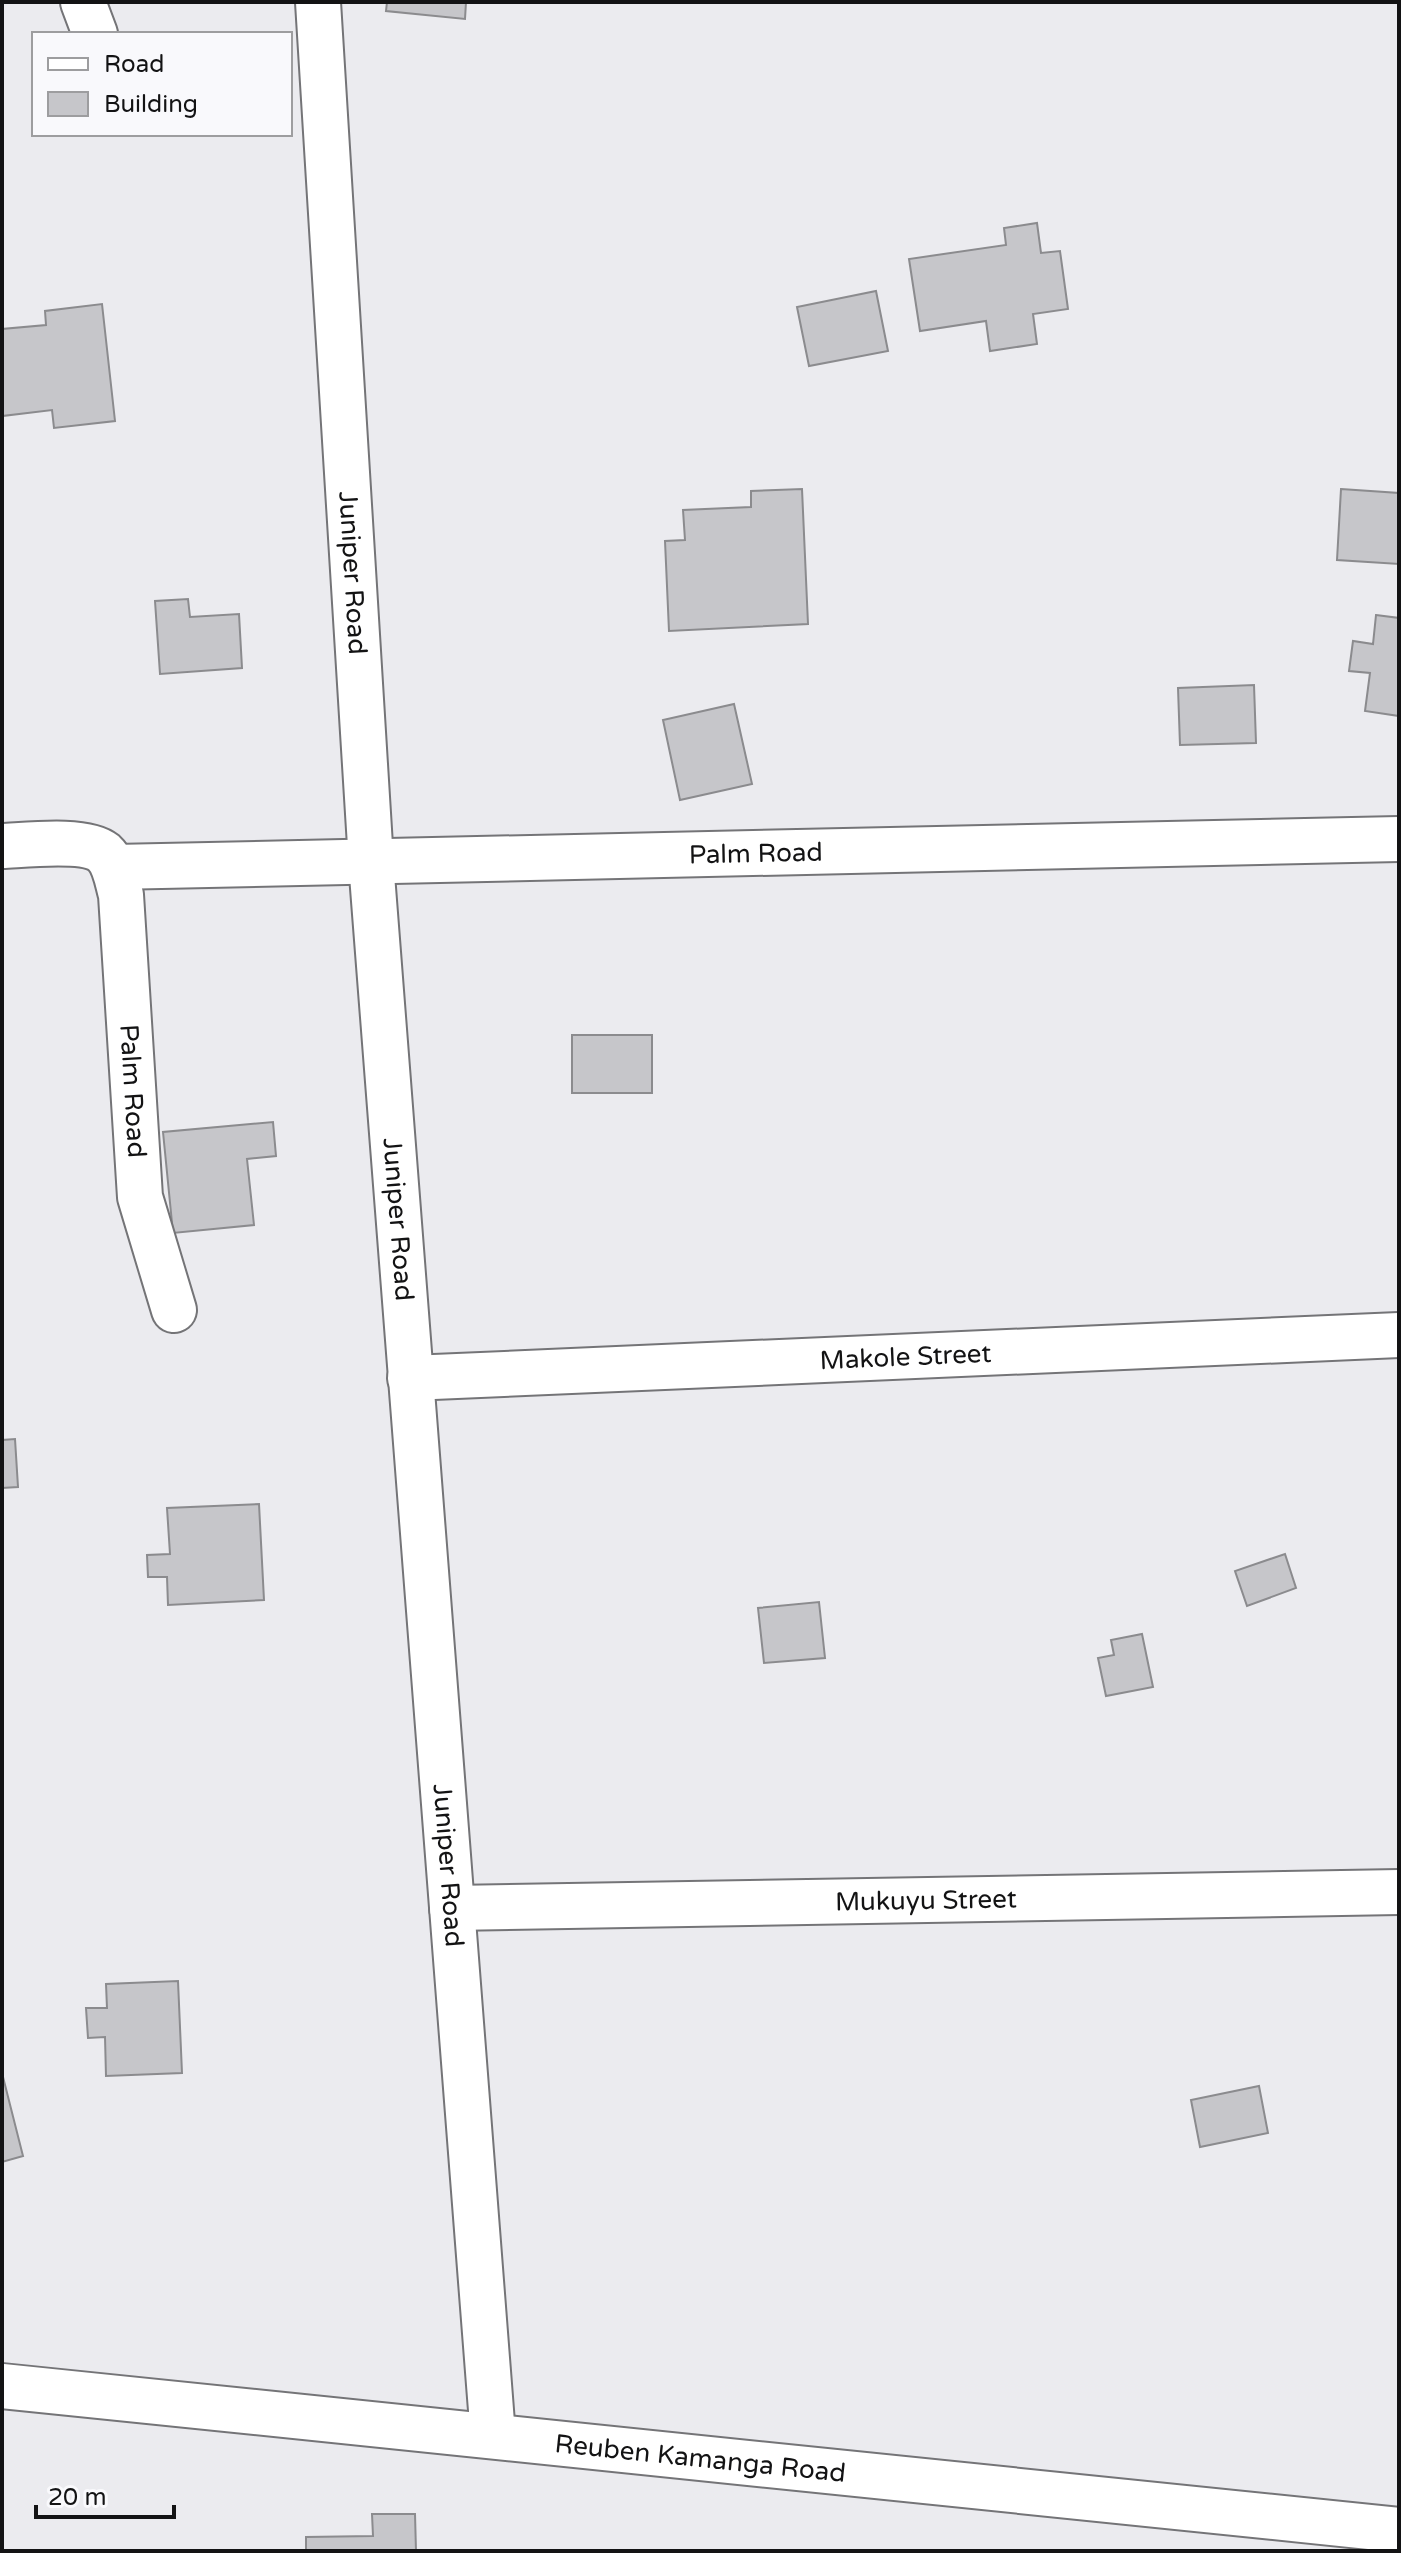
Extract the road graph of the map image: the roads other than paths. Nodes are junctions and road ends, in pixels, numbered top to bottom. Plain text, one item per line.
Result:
1 (83, 2) edge
2 (318, 2) edge
3 (94, 32) edge
4 (1399, 839) edge
5 (2, 846) edge
6 (371, 862) junction
7 (114, 867) junction
8 (174, 1310) dead end
9 (1399, 1335) edge
10 (410, 1378) junction
11 (1399, 1892) edge
12 (452, 1908) junction
13 (2, 2386) edge
14 (493, 2436) junction
15 (1399, 2530) edge

1 - 3 street
2 - 6 street, Juniper Road
4 - 6 street, Palm Road
5 - 7 street
6 - 7 street, Palm Road
6 - 10 street, Juniper Road
7 - 8 street, Palm Road
9 - 10 street, Makole Street
10 - 12 street, Juniper Road
11 - 12 street, Mukuyu Street
12 - 14 street, Juniper Road
13 - 14 street, Reuben Kamanga Road
14 - 15 street, Reuben Kamanga Road

